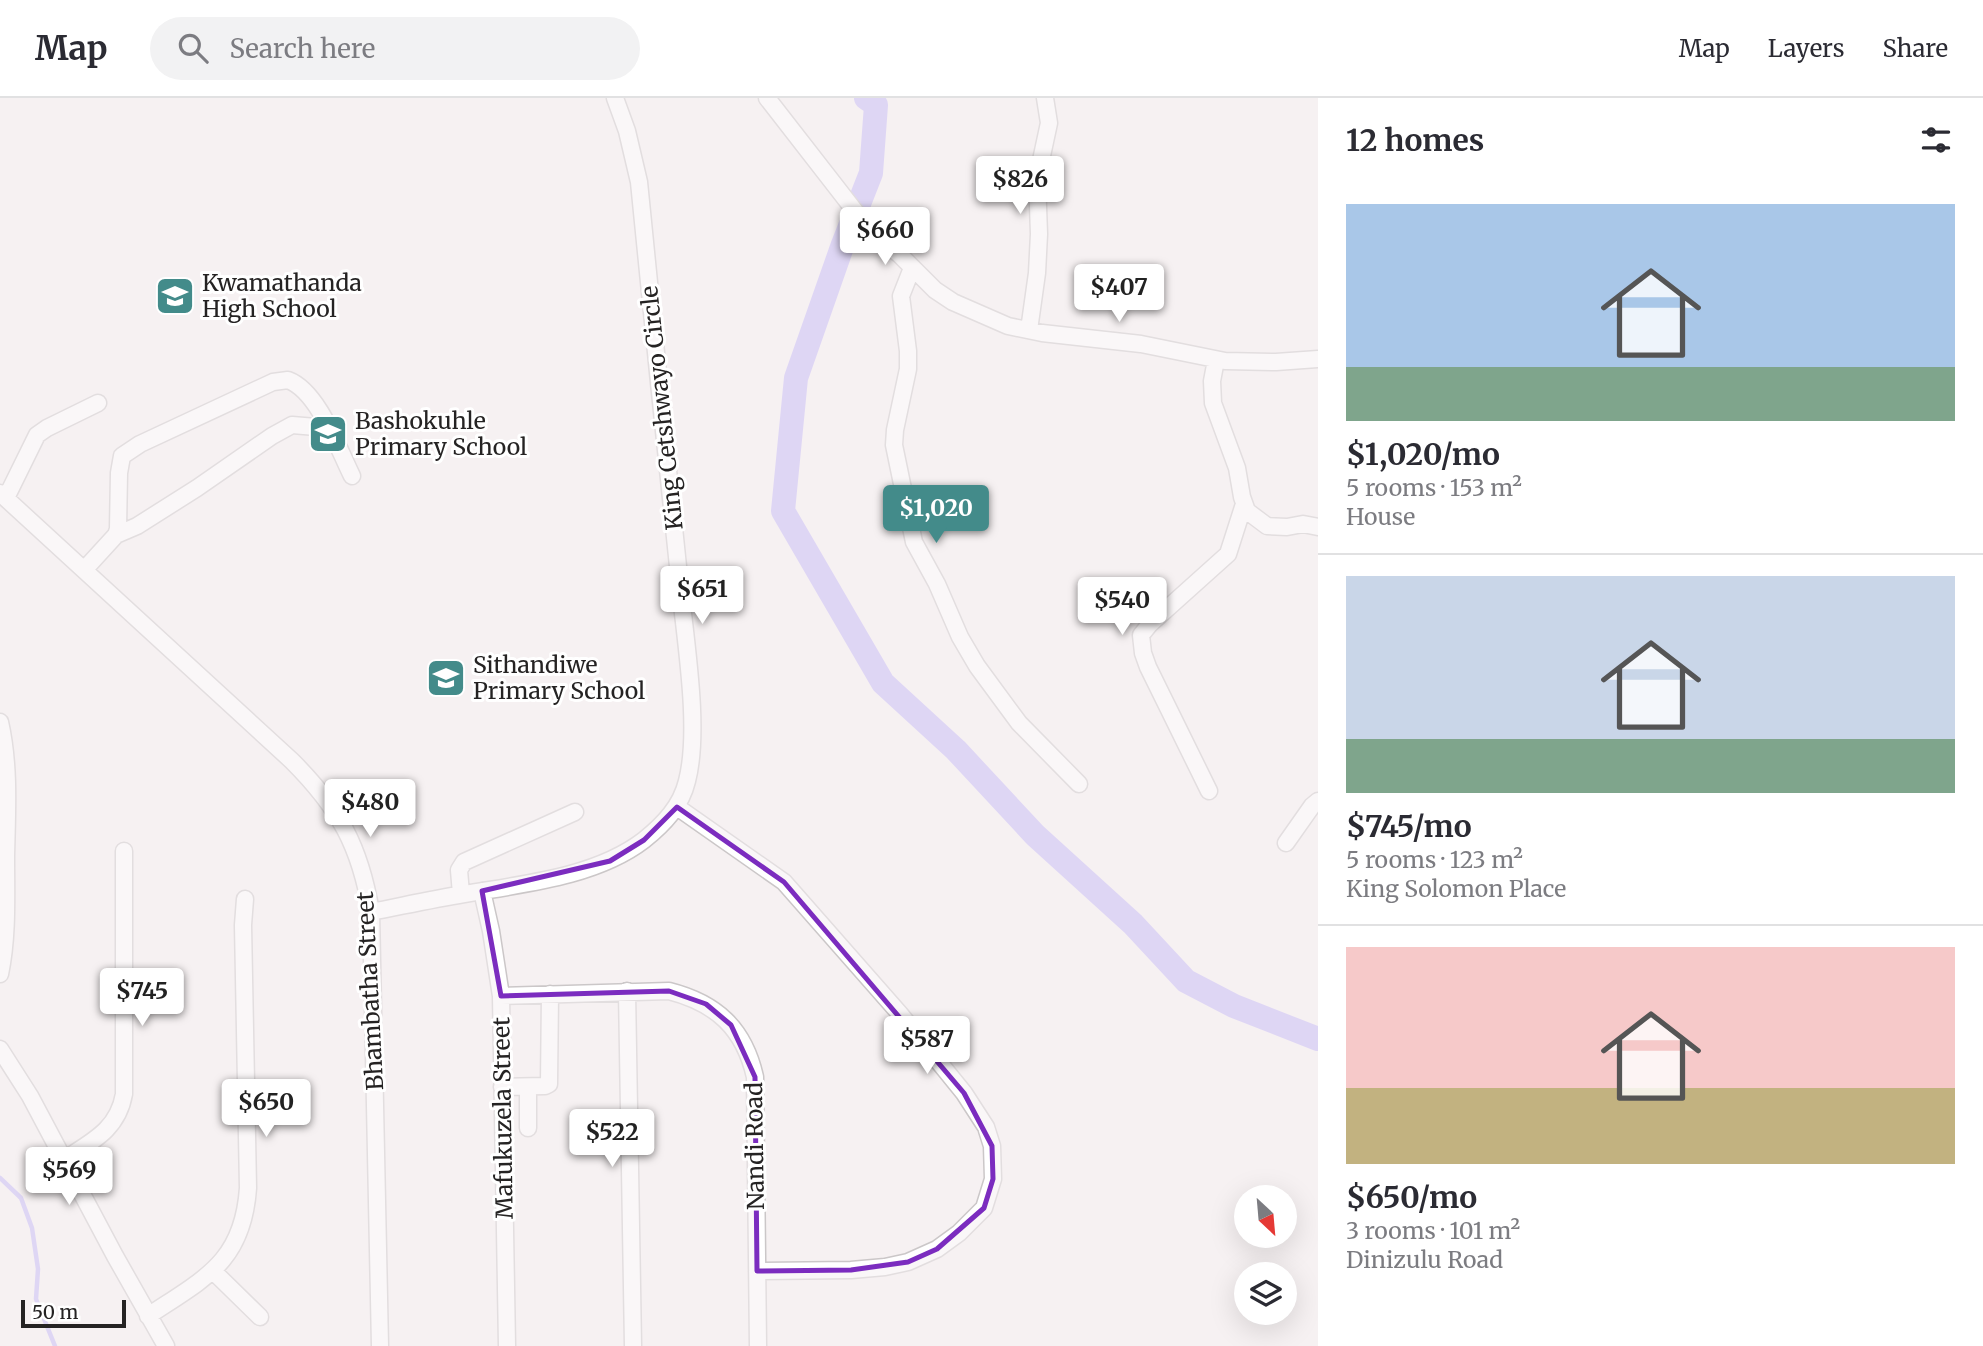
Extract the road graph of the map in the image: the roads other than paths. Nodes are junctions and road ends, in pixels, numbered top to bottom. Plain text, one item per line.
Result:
1 (615, 98) edge
2 (768, 98) edge
3 (1045, 98) edge
4 (916, 272) junction
5 (1029, 330) junction
6 (1318, 359) edge
7 (1216, 360) junction
8 (98, 403) dead end
9 (328, 428) junction
10 (352, 476) dead end
11 (3, 495) edge
12 (1244, 504) junction
13 (1318, 527) edge
14 (116, 535) junction
15 (84, 570) junction
16 (0, 722) edge
17 (1079, 784) dead end
18 (1209, 791) dead end
19 (1318, 802) edge
20 (677, 807) junction
21 (575, 812) dead end
22 (1286, 843) dead end
23 (124, 851) dead end
24 (482, 891) junction
25 (461, 894) junction
26 (245, 898) dead end
27 (371, 912) junction
28 (0, 974) edge
29 (628, 991) junction
30 (550, 994) junction
31 (501, 996) junction
32 (0, 1049) edge
33 (502, 1087) junction
34 (528, 1087) junction
35 (528, 1128) dead end
36 (65, 1159) junction
37 (213, 1271) junction
38 (757, 1271) junction
39 (148, 1316) junction
40 (260, 1317) dead end
41 (166, 1346) edge
42 (380, 1346) edge
43 (507, 1346) edge
44 (634, 1346) edge
45 (758, 1346) edge

1 - 20 street, King Cetshwayo Circle
2 - 4 street
3 - 5 street
4 - 5 street
4 - 17 street
5 - 7 street
6 - 7 street
7 - 12 street
8 - 11 street
9 - 10 street
9 - 14 street
9 - 14 street
11 - 15 street, Bhambatha Street
12 - 13 street
12 - 18 street
14 - 15 street
15 - 27 street, Bhambatha Street
16 - 28 street
19 - 22 street
20 - 24 street, King Cetshwayo Circle
20 - 38 street
21 - 25 street
23 - 36 street
24 - 25 street, King Cetshwayo Circle
24 - 31 street, Mafukuzela Street
25 - 27 street, King Cetshwayo Circle
26 - 37 street
27 - 42 street, Bhambatha Street
29 - 30 street, Nandi Road
29 - 38 street, Nandi Road
29 - 44 street
30 - 31 street, Nandi Road
30 - 34 street
31 - 33 street, Mafukuzela Street
32 - 36 street
33 - 34 street
33 - 43 street, Mafukuzela Street
34 - 35 street
36 - 39 street
37 - 39 street
37 - 40 street
38 - 45 street, Nandi Road
39 - 41 street

